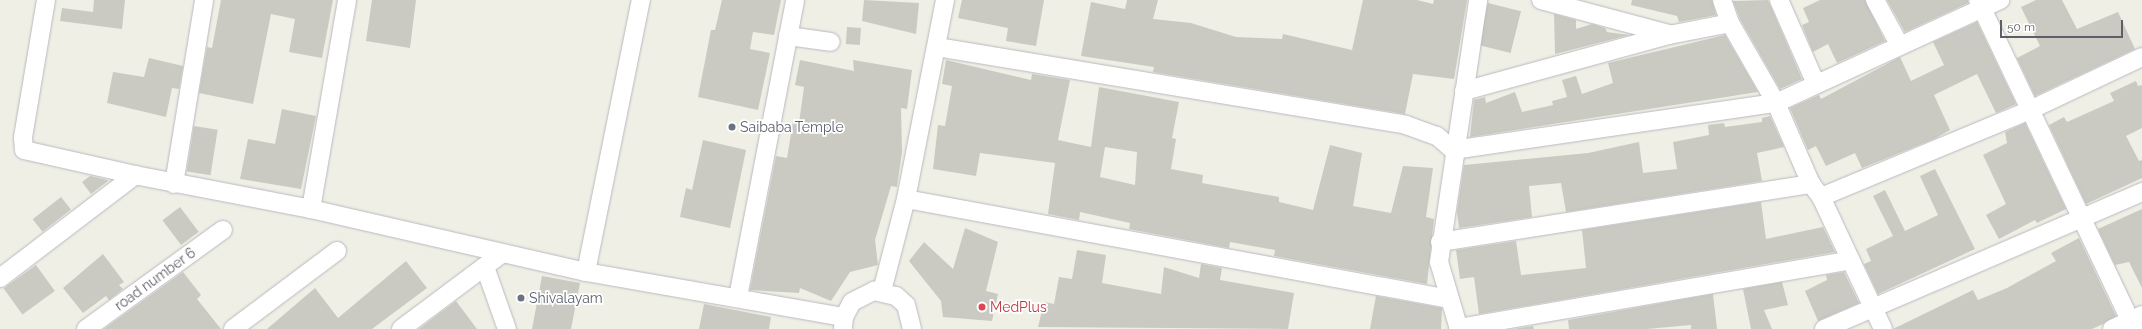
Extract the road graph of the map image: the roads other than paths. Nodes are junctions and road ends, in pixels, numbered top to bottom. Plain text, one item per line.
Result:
1 (46, 0) edge
2 (204, 0) edge
3 (347, 0) edge
4 (641, 0) edge
5 (795, 0) edge
6 (946, 0) edge
7 (1478, 0) edge
8 (1541, 0) edge
9 (1722, 0) edge
10 (1779, 0) edge
11 (1875, 0) edge
12 (2000, 0) edge
13 (1980, 4) edge
14 (1730, 23) junction
15 (1669, 35) junction
16 (788, 36) junction
17 (831, 42) dead end
18 (1899, 44) junction
19 (937, 47) junction
20 (2142, 57) edge
21 (1816, 84) junction
22 (1464, 91) junction
23 (1776, 103) junction
24 (2030, 110) junction
25 (1454, 150) junction
26 (135, 175) junction
27 (174, 184) junction
28 (1816, 190) junction
29 (2142, 192) edge
30 (906, 199) junction
31 (311, 209) junction
32 (2080, 218) junction
33 (223, 230) dead end
34 (1440, 242) junction
35 (337, 251) dead end
36 (500, 255) junction
37 (1850, 260) junction
38 (485, 267) junction
39 (586, 272) junction
40 (0, 278) edge
41 (882, 291) junction
42 (738, 297) junction
43 (1449, 299) junction
44 (1871, 306) junction
45 (2135, 322) edge
46 (844, 323) edge
47 (1458, 328) edge
48 (86, 329) edge
49 (233, 329) edge
50 (402, 329) edge
51 (507, 329) edge
52 (912, 329) edge
53 (1824, 329) edge
54 (1883, 329) edge
55 (2112, 329) edge

1 - 26 street
2 - 27 street
3 - 31 street
4 - 39 street
5 - 16 street
6 - 19 street
7 - 22 street
8 - 15 street
9 - 14 street
10 - 21 street
11 - 18 street
12 - 13 street
13 - 18 street
13 - 24 street
14 - 15 street
14 - 23 street
15 - 22 street
16 - 17 street
16 - 42 street
18 - 21 street
19 - 25 street
19 - 30 street
20 - 24 street
21 - 23 street
22 - 25 street
23 - 25 street
23 - 28 street
24 - 28 street
24 - 32 street
25 - 34 street
26 - 27 street
26 - 40 street
27 - 31 street
28 - 34 street
28 - 37 street
29 - 32 street
30 - 41 street
30 - 43 street
31 - 36 street
32 - 44 street
32 - 45 street
33 - 48 street, road number 6
34 - 43 street
35 - 49 street
36 - 38 street
36 - 39 street
37 - 44 street
37 - 47 street
38 - 50 street
38 - 51 street
39 - 42 street
41 - 46 street
41 - 52 street
42 - 46 street
43 - 47 street
44 - 53 street
44 - 54 street
45 - 55 street

